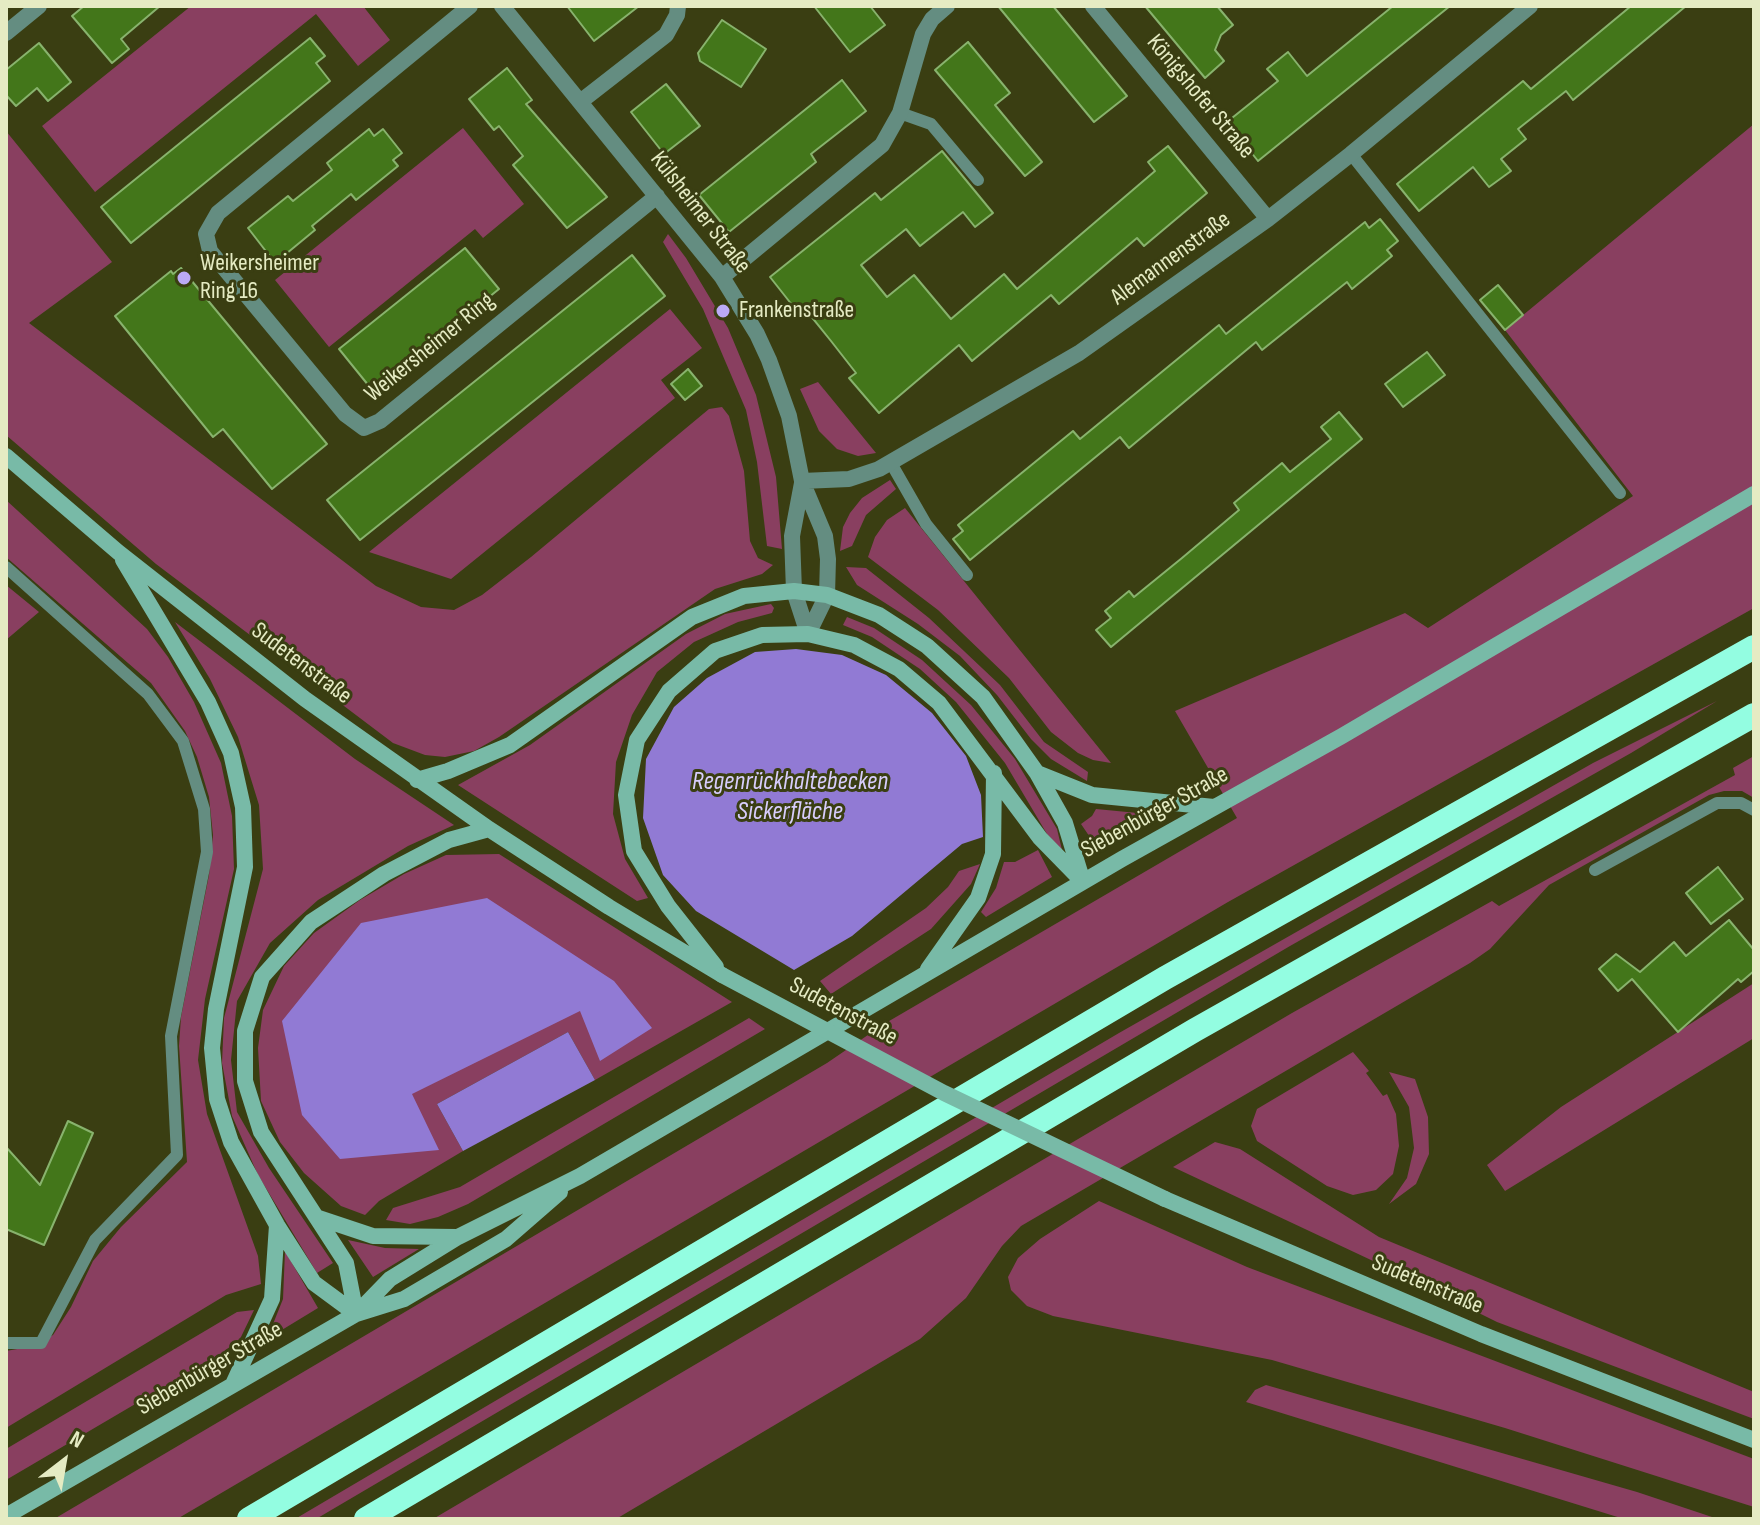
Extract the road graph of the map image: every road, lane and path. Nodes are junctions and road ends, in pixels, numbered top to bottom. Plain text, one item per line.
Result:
1 (39, 6) edge
2 (470, 6) edge
3 (502, 6) edge
4 (678, 6) edge
5 (947, 6) edge
6 (1093, 6) edge
7 (1530, 6) edge
8 (6, 33) edge
9 (580, 102) junction
10 (900, 113) junction
11 (1351, 154) junction
12 (978, 180) dead end
13 (657, 196) junction
14 (1268, 219) junction
15 (722, 277) junction
16 (6, 456) edge
17 (891, 463) junction
18 (802, 481) junction
19 (1620, 493) dead end
20 (1754, 494) edge
21 (118, 552) junction
22 (6, 567) edge
23 (967, 575) dead end
24 (794, 591) junction
25 (827, 595) junction
26 (808, 634) junction
27 (1754, 647) edge
28 (1754, 715) edge
29 (994, 773) junction
30 (1037, 773) junction
31 (417, 780) junction
32 (1216, 807) junction
33 (1754, 810) edge
34 (489, 829) junction
35 (1595, 870) dead end
36 (1083, 882) junction
37 (925, 972) junction
38 (722, 975) junction
39 (580, 1176) junction
40 (316, 1217) junction
41 (277, 1225) junction
42 (458, 1237) junction
43 (356, 1314) junction
44 (6, 1343) edge
45 (234, 1382) junction
46 (1754, 1440) edge
47 (6, 1516) edge
48 (249, 1519) edge
49 (366, 1519) edge

1 - 8 street
2 - 13 street, Weikersheimer Ring
3 - 9 street, Külsheimer Straße
4 - 9 street
5 - 10 street
6 - 14 street, Königshofer Straße
7 - 11 street, Alemannenstraße
9 - 13 street, Külsheimer Straße
10 - 12 lane
10 - 15 street
11 - 14 street, Alemannenstraße
11 - 19 lane
13 - 15 street, Külsheimer Straße
14 - 17 street, Alemannenstraße
15 - 18 street, Külsheimer Straße
16 - 21 main road, Sudetenstraße
17 - 18 street, Alemannenstraße
17 - 23 lane
18 - 24 street, Külsheimer Straße
18 - 25 street, Külsheimer Straße
20 - 32 main road, Siebenbürger Straße
21 - 31 main road, Sudetenstraße
21 - 41 main road
22 - 44 lane
24 - 25 main road
24 - 26 street, Külsheimer Straße
24 - 31 main road
25 - 26 street, Külsheimer Straße
25 - 30 main road
26 - 29 main road
26 - 38 main road
27 - 48 highway
28 - 49 highway
29 - 36 main road
29 - 37 main road
30 - 32 main road
30 - 36 main road
31 - 34 main road, Sudetenstraße
32 - 36 main road, Siebenbürger Straße
33 - 35 lane
34 - 38 main road, Sudetenstraße
34 - 40 main road
36 - 37 main road, Siebenbürger Straße
37 - 39 main road, Siebenbürger Straße
38 - 46 main road, Sudetenstraße, bridge
39 - 42 main road, Siebenbürger Straße
39 - 43 main road, Siebenbürger Straße
40 - 42 main road
40 - 43 main road
41 - 43 main road
41 - 45 main road
42 - 43 main road, Siebenbürger Straße
43 - 45 main road, Siebenbürger Straße
45 - 47 main road, Siebenbürger Straße

